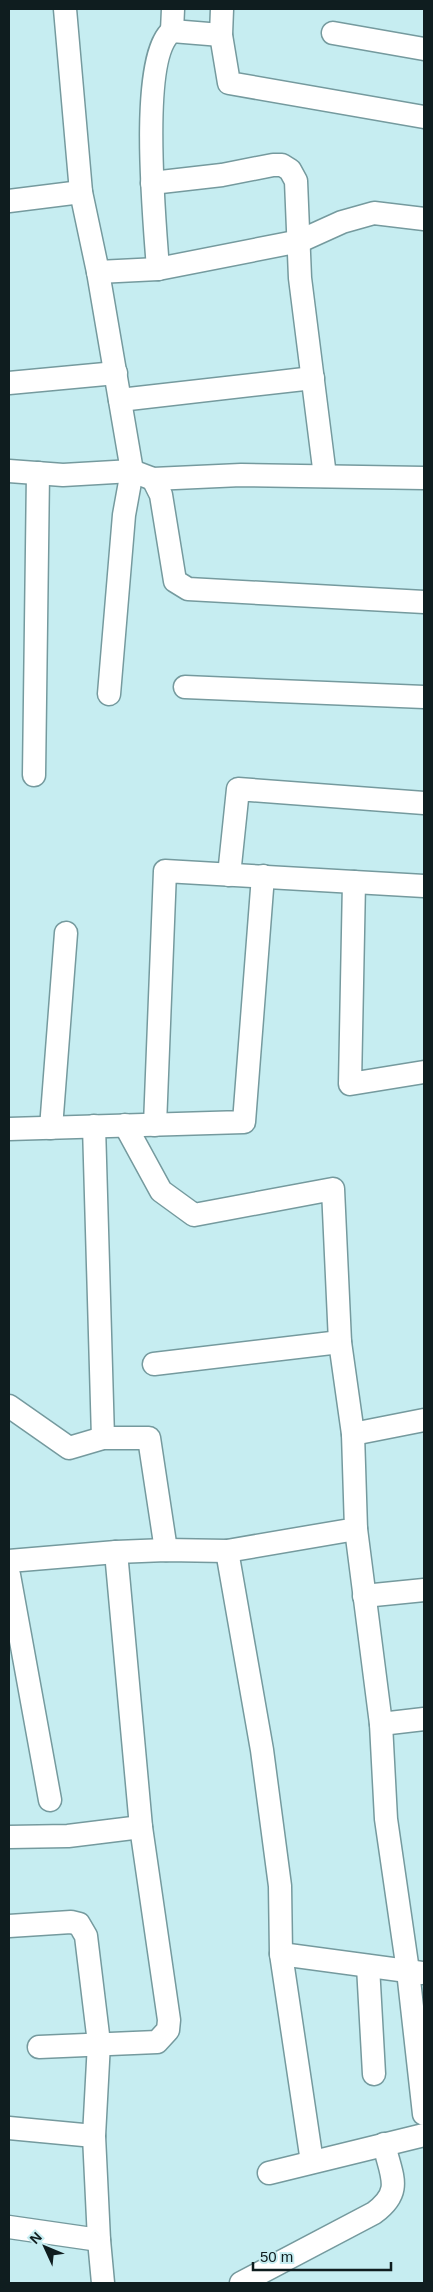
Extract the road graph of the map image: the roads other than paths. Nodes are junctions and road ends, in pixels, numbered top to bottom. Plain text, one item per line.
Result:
1 (65, 9) edge
2 (173, 9) edge
3 (222, 9) edge
4 (172, 31) junction
5 (333, 33) dead end
6 (221, 35) junction
7 (424, 49) edge
8 (424, 117) edge
9 (152, 184) junction
10 (81, 192) junction
11 (9, 201) edge
12 (424, 219) edge
13 (300, 241) junction
14 (158, 269) junction
15 (98, 272) junction
16 (116, 373) junction
17 (313, 378) junction
18 (9, 383) edge
19 (120, 400) junction
20 (9, 471) edge
21 (132, 471) junction
22 (38, 473) junction
23 (325, 476) junction
24 (424, 478) edge
25 (153, 480) junction
26 (424, 602) edge
27 (185, 686) dead end
28 (109, 694) dead end
29 (424, 698) edge
30 (34, 774) dead end
31 (424, 803) edge
32 (229, 874) junction
33 (263, 876) junction
34 (354, 882) junction
35 (424, 886) edge
36 (66, 933) dead end
37 (424, 1072) edge
38 (125, 1125) junction
39 (155, 1125) junction
40 (94, 1126) junction
41 (51, 1128) junction
42 (9, 1129) edge
43 (340, 1342) junction
44 (154, 1364) dead end
45 (9, 1406) edge
46 (424, 1420) edge
47 (353, 1434) junction
48 (104, 1438) junction
49 (356, 1530) junction
50 (166, 1550) junction
51 (227, 1551) junction
52 (116, 1552) junction
53 (9, 1561) edge
54 (9, 1575) edge
55 (424, 1590) edge
56 (364, 1596) junction
57 (424, 1719) edge
58 (381, 1724) junction
59 (50, 1800) dead end
60 (141, 1827) junction
61 (9, 1836) edge
62 (9, 1926) edge
63 (281, 1954) junction
64 (368, 1966) junction
65 (416, 1972) edge
66 (99, 2043) junction
67 (39, 2048) dead end
68 (374, 2074) dead end
69 (424, 2114) edge
70 (9, 2128) edge
71 (424, 2135) edge
72 (94, 2136) junction
73 (384, 2144) junction
74 (312, 2162) junction
75 (269, 2172) dead end
76 (9, 2227) edge
77 (99, 2240) junction
78 (103, 2283) edge
79 (241, 2283) edge

1 - 10 street
2 - 4 street
3 - 6 street
4 - 6 street
4 - 9 street
5 - 7 street
6 - 8 street
9 - 13 street
9 - 14 street
10 - 11 street
10 - 15 street
12 - 13 street
13 - 14 street
13 - 17 street
14 - 15 street
15 - 16 street
16 - 18 street
16 - 19 street
17 - 19 street
17 - 23 street
19 - 21 street
20 - 22 street
21 - 22 street
21 - 25 street
21 - 28 street
22 - 30 street
23 - 24 street
23 - 25 street
25 - 26 street
27 - 29 street
31 - 32 street
32 - 33 street
32 - 39 street
33 - 34 street
33 - 39 street
34 - 35 street
34 - 37 street
36 - 41 street
38 - 39 street
38 - 40 street
38 - 43 street
40 - 41 street
40 - 48 street
41 - 42 street
43 - 44 street
43 - 47 street
45 - 48 street
46 - 47 street
47 - 49 street
48 - 50 street
49 - 51 street
49 - 56 street
50 - 51 street
50 - 52 street
51 - 63 street
52 - 53 street
52 - 60 street
54 - 59 street
55 - 56 street
56 - 58 street
57 - 58 street
58 - 65 street
60 - 61 street
60 - 66 street
62 - 66 street
63 - 64 street
63 - 74 street
64 - 65 street
64 - 68 street
65 - 69 street
66 - 67 street
66 - 72 street
70 - 72 street
71 - 73 street
72 - 77 street
73 - 74 street
73 - 79 street
74 - 75 street
76 - 77 street
77 - 78 street

